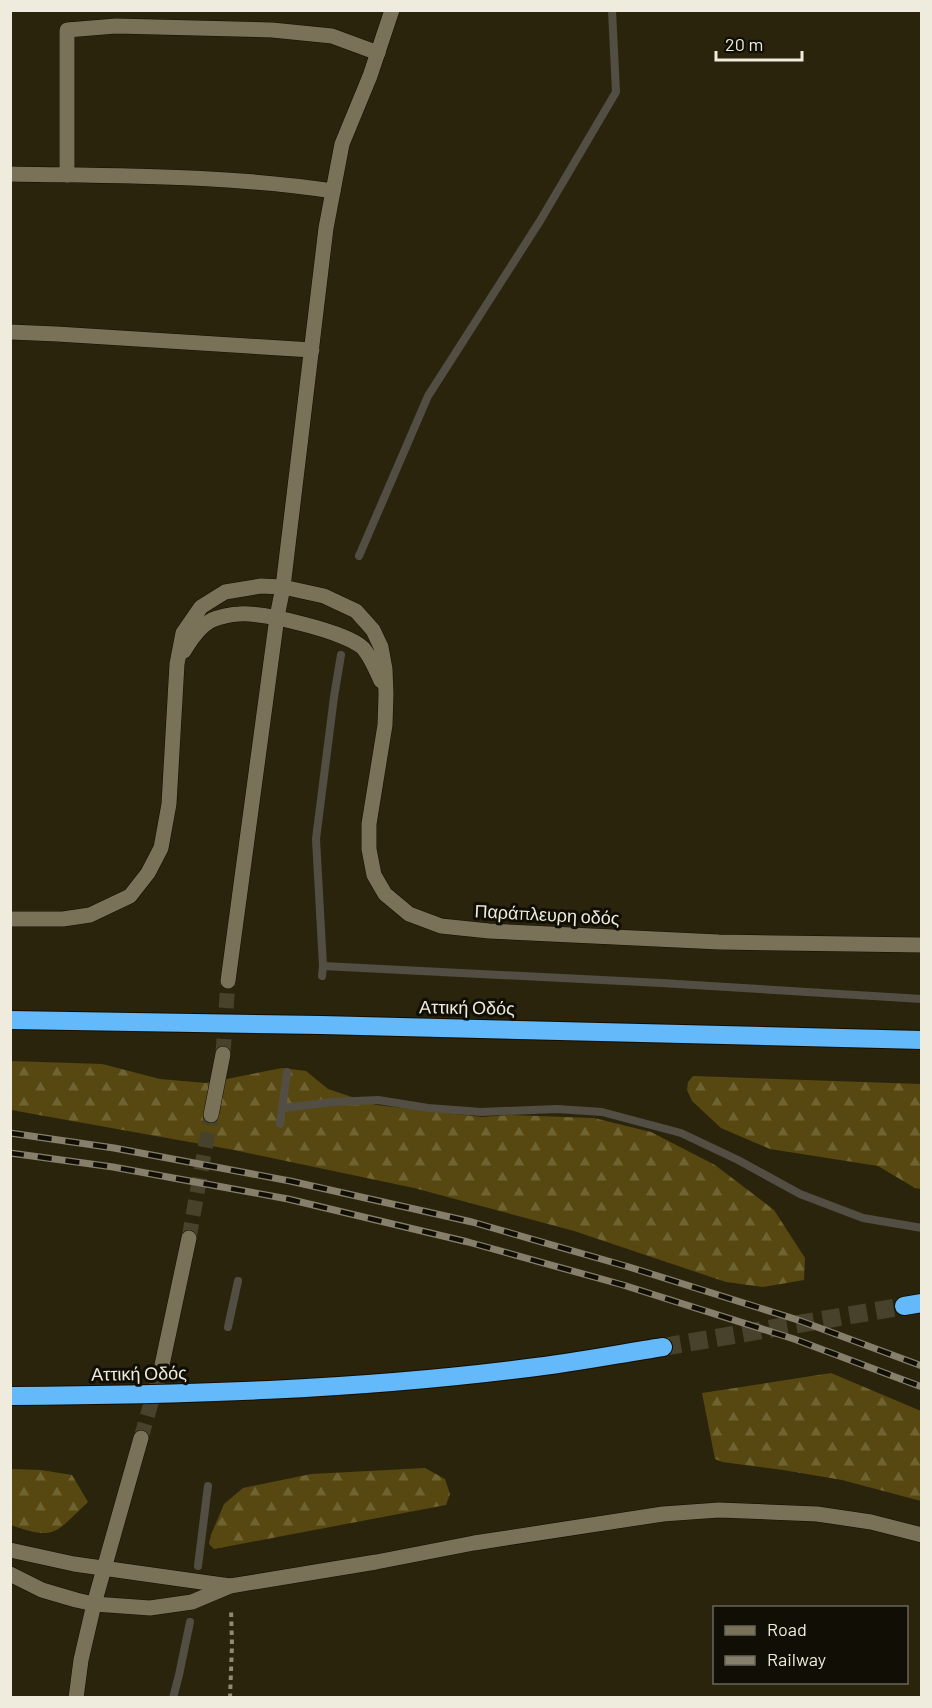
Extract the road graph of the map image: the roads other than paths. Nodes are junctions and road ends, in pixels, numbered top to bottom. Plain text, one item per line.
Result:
1 (392, 10) edge
2 (378, 53) junction
3 (10, 174) edge
4 (67, 175) junction
5 (333, 191) junction
6 (10, 332) edge
7 (312, 350) junction
8 (283, 587) junction
9 (277, 617) junction
10 (177, 664) junction
11 (386, 694) junction
12 (10, 919) edge
13 (921, 945) edge
14 (228, 981) tunnel mouth
15 (10, 1020) edge
16 (921, 1040) edge
17 (223, 1054) tunnel mouth
18 (211, 1115) tunnel mouth
19 (189, 1239) tunnel mouth
20 (663, 1347) tunnel mouth
21 (162, 1365) tunnel mouth
22 (10, 1396) edge
23 (141, 1438) tunnel mouth
24 (921, 1535) edge
25 (10, 1550) edge
26 (106, 1568) junction
27 (10, 1574) edge
28 (230, 1586) junction
29 (94, 1604) junction
30 (76, 1698) edge

1 - 2 street
2 - 4 street
2 - 5 street
3 - 4 street
4 - 5 street
5 - 7 street
6 - 7 street
7 - 8 street
8 - 9 street
8 - 10 street, Παράπλευρη οδός
8 - 11 street, Παράπλευρη οδός
9 - 10 street, Παράπλευρη οδός
9 - 11 street, Παράπλευρη οδός
9 - 14 street
10 - 12 street, Παράπλευρη οδός
11 - 13 street, Παράπλευρη οδός
15 - 16 highway, Αττική Οδός
17 - 18 street
19 - 21 street
20 - 22 highway, Αττική Οδός
23 - 26 street
24 - 28 street
25 - 26 street
26 - 28 street
26 - 29 street
27 - 29 street
28 - 29 street
29 - 30 street

